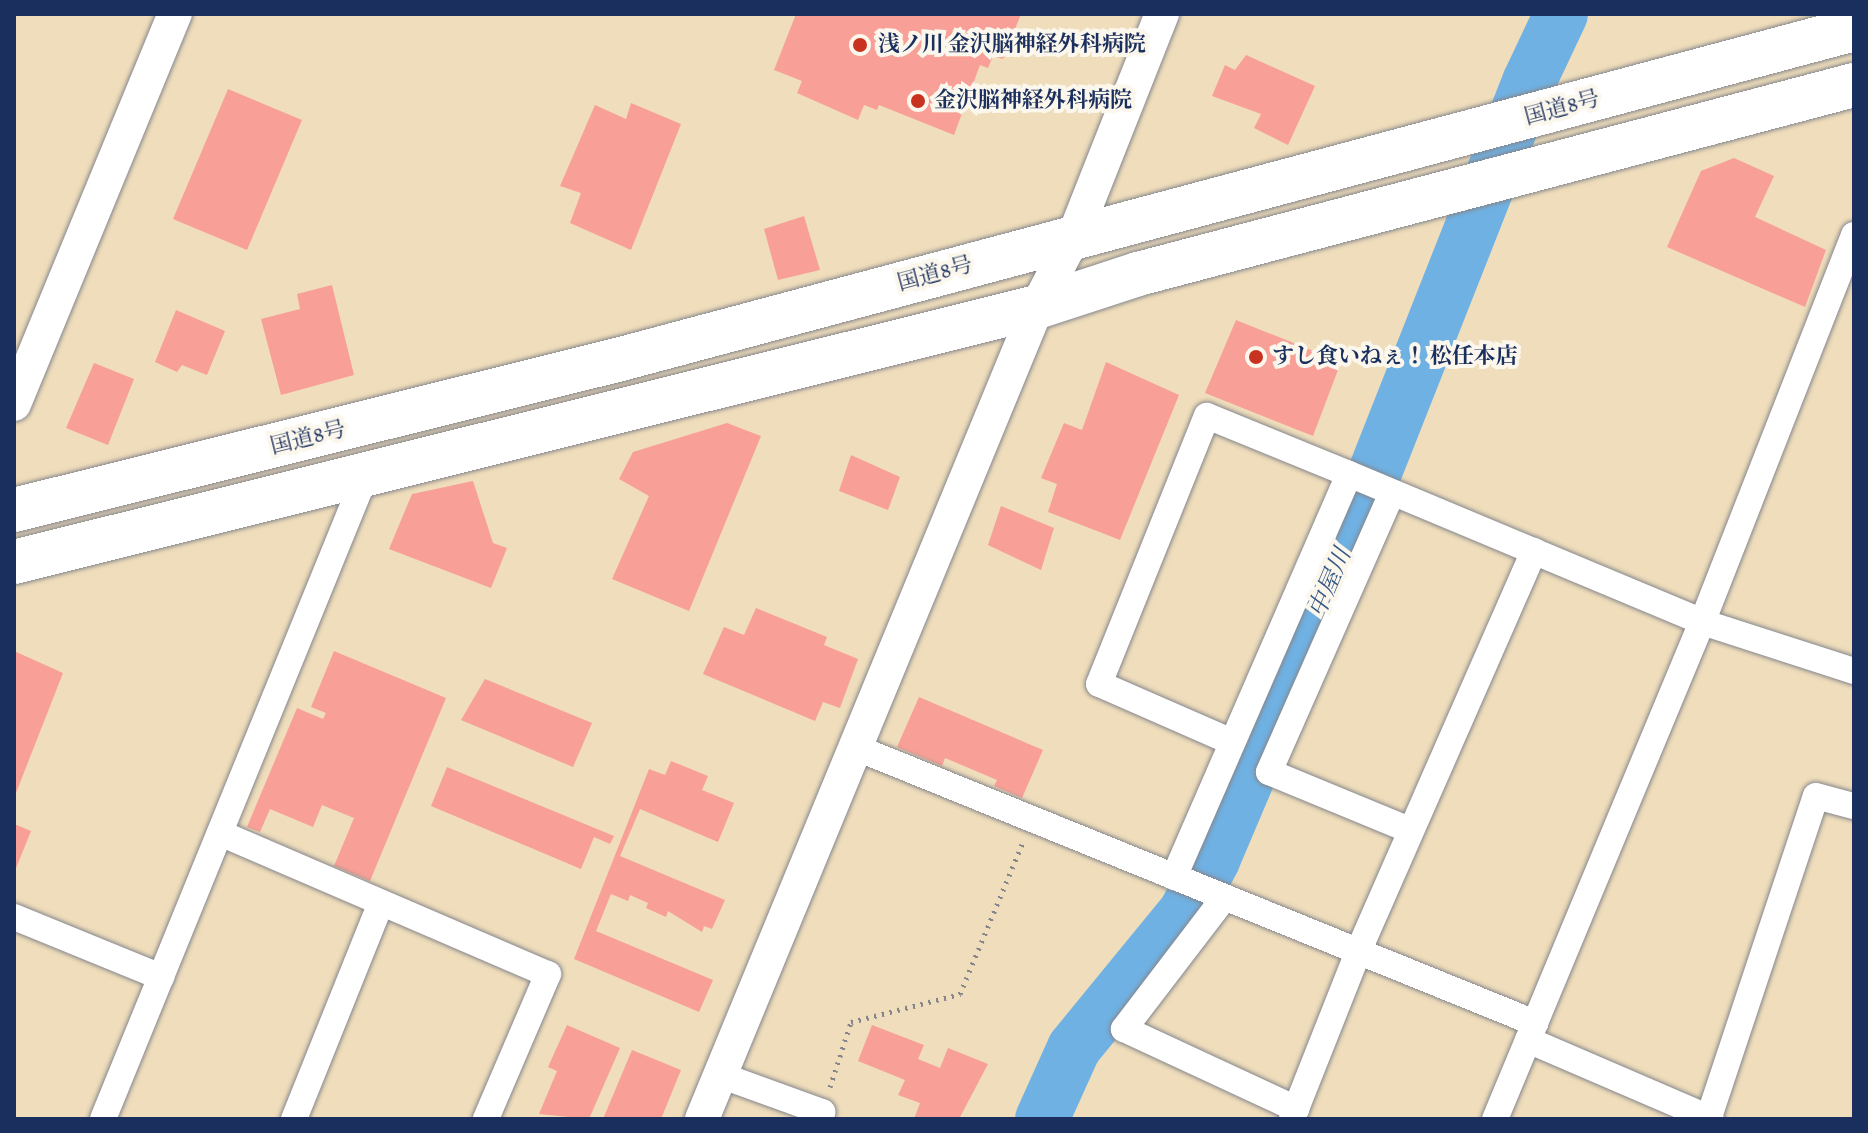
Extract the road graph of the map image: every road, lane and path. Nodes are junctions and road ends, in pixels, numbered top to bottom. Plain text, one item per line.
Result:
1 (175, 14) edge
2 (1162, 14) edge
3 (1854, 29) edge
4 (1854, 85) edge
5 (1854, 235) edge
6 (1074, 236) junction
7 (1037, 307) junction
8 (14, 404) edge
9 (366, 474) junction
10 (1371, 484) junction
11 (14, 510) edge
12 (1534, 551) junction
13 (14, 562) edge
14 (1702, 622) junction
15 (1854, 671) edge
16 (1232, 742) junction
17 (857, 748) junction
18 (1854, 806) edge
19 (1033, 819) junction
20 (1410, 830) junction
21 (220, 833) junction
22 (1198, 887) junction
23 (381, 903) junction
24 (14, 917) edge
25 (1358, 952) junction
26 (161, 977) junction
27 (1532, 1032) junction
28 (720, 1075) junction
29 (1294, 1114) edge
30 (821, 1115) edge
31 (1710, 1118) edge
32 (103, 1119) edge
33 (294, 1119) edge
34 (486, 1119) edge
35 (702, 1119) edge
36 (1495, 1119) edge

1 - 8 street
2 - 6 street
3 - 6 highway, 国道8号
4 - 7 highway
5 - 14 street
6 - 7 street
6 - 11 highway, 国道8号
7 - 9 highway
7 - 17 street
9 - 13 highway
9 - 21 street
10 - 12 street
10 - 16 street
10 - 16 street
10 - 20 street
12 - 14 street
12 - 20 street
14 - 15 street
14 - 27 street
16 - 22 street
17 - 19 street
17 - 28 street
18 - 31 street
19 - 22 street
19 - 30 path
20 - 25 street
21 - 23 street
21 - 26 street
22 - 25 street
22 - 29 street
23 - 33 street
23 - 34 street
24 - 26 street
25 - 27 street
25 - 29 street
26 - 32 street
27 - 31 street
27 - 36 street
28 - 30 street
28 - 35 street

